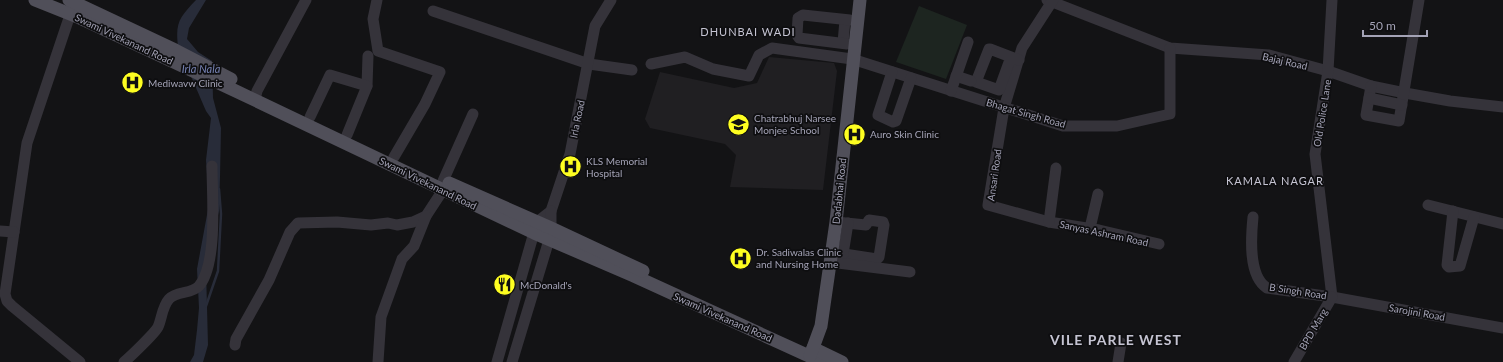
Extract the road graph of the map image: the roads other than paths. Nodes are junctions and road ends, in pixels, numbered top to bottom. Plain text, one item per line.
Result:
1 (35, 0) edge
2 (306, 0) edge
3 (377, 0) edge
4 (611, 0) edge
5 (852, 0) edge
6 (860, 0) edge
7 (1332, 0) edge
8 (1419, 0) edge
9 (1051, 1) edge
10 (71, 5) edge
11 (432, 11) dead end
12 (848, 20) junction
13 (968, 42) dead end
14 (845, 43) junction
15 (983, 47) dead end
16 (1170, 48) junction
17 (368, 56) dead end
18 (1015, 58) junction
19 (849, 59) junction
20 (589, 64) junction
21 (651, 64) dead end
22 (632, 70) dead end
23 (1328, 71) junction
24 (1009, 75) junction
25 (956, 76) junction
26 (222, 79) junction
27 (971, 81) junction
28 (367, 86) junction
29 (1371, 86) junction
30 (987, 87) junction
31 (951, 91) junction
32 (1405, 93) junction
33 (256, 96) junction
34 (966, 96) junction
35 (1369, 98) junction
36 (982, 101) junction
37 (1402, 105) junction
38 (1503, 107) edge
39 (1004, 108) junction
40 (473, 114) dead end
41 (310, 117) junction
42 (348, 135) junction
43 (394, 157) junction
44 (212, 166) dead end
45 (1056, 168) dead end
46 (443, 185) junction
47 (1098, 194) dead end
48 (1428, 205) dead end
49 (551, 211) junction
50 (1453, 213) junction
51 (426, 216) junction
52 (1253, 217) dead end
53 (1474, 218) junction
54 (842, 222) junction
55 (1049, 222) junction
56 (1503, 224) edge
57 (535, 227) junction
58 (1090, 228) junction
59 (0, 231) edge
60 (14, 232) junction
61 (550, 234) junction
62 (1159, 244) dead end
63 (835, 256) junction
64 (873, 263) junction
65 (5, 264) edge
66 (910, 272) dead end
67 (1332, 297) junction
68 (1503, 328) edge
69 (1121, 343) dead end
70 (235, 345) dead end
71 (807, 355) edge
72 (80, 362) edge
73 (124, 362) edge
74 (378, 362) edge
75 (497, 362) edge
76 (512, 362) edge
77 (822, 362) edge
78 (842, 362) edge
79 (1118, 362) edge
80 (1294, 362) edge

1 - 10 main road, Swami Vivekanand Road
2 - 33 street
3 - 43 street
4 - 20 street, Irla Road
5 - 12 main road, Dadabhai Road
6 - 19 main road, Dadabhai Road
7 - 23 street, Old Police Lane
8 - 32 street
9 - 16 street, Bajaj Road
9 - 18 street
10 - 26 main road, Swami Vivekanand Road
10 - 26 main road, Swami Vivekanand Road
10 - 60 street
11 - 20 street
12 - 14 main road, Dadabhai Road
12 - 14 street
13 - 25 street
14 - 19 main road, Dadabhai Road
15 - 27 street
16 - 23 street, Bajaj Road
16 - 39 street, Bhagat Singh Road
17 - 28 street
18 - 24 street
18 - 30 street
19 - 21 street, Bhagat Singh Road
19 - 31 street, Bhagat Singh Road
19 - 54 main road, Dadabhai Road
19 - 71 main road, Dadabhai Road
20 - 22 street
20 - 49 street, Irla Road
23 - 29 street, Bajaj Road
23 - 67 street, Old Police Lane
24 - 30 street
24 - 39 street
25 - 27 street
25 - 31 street
26 - 33 main road, Swami Vivekanand Road
27 - 34 street
28 - 41 street
28 - 42 street
29 - 32 street, Bajaj Road
29 - 35 street
30 - 36 street
31 - 34 street, Bhagat Singh Road
32 - 37 street
32 - 38 street, Bajaj Road
33 - 41 main road, Swami Vivekanand Road
33 - 46 main road, Swami Vivekanand Road
34 - 36 street, Bhagat Singh Road
35 - 37 street
35 - 37 street
36 - 39 street, Bhagat Singh Road
39 - 55 street, Ansari Road
40 - 46 street
41 - 42 main road, Swami Vivekanand Road
42 - 43 main road, Swami Vivekanand Road
43 - 46 main road, Swami Vivekanand Road
44 - 73 street
45 - 55 street
46 - 51 street
46 - 57 main road, Swami Vivekanand Road
47 - 58 street
48 - 50 street
49 - 57 street
49 - 61 street
50 - 53 street
50 - 53 street
51 - 70 street
51 - 74 street
52 - 67 street, B Singh Road
53 - 56 street
54 - 63 main road, Dadabhai Road
54 - 64 street
55 - 58 street, Sanyas Ashram Road
57 - 61 main road, Swami Vivekanand Road
57 - 75 street
58 - 62 street, Sanyas Ashram Road
59 - 60 street
60 - 65 street
61 - 71 main road, Swami Vivekanand Road
61 - 76 street
63 - 64 street
63 - 71 main road, Dadabhai Road
64 - 66 street
65 - 72 street
67 - 68 street, Sarojini Road
67 - 80 street, BPD Marg
69 - 79 street
71 - 77 main road, Swami Vivekanand Road
71 - 78 main road, Swami Vivekanand Road

